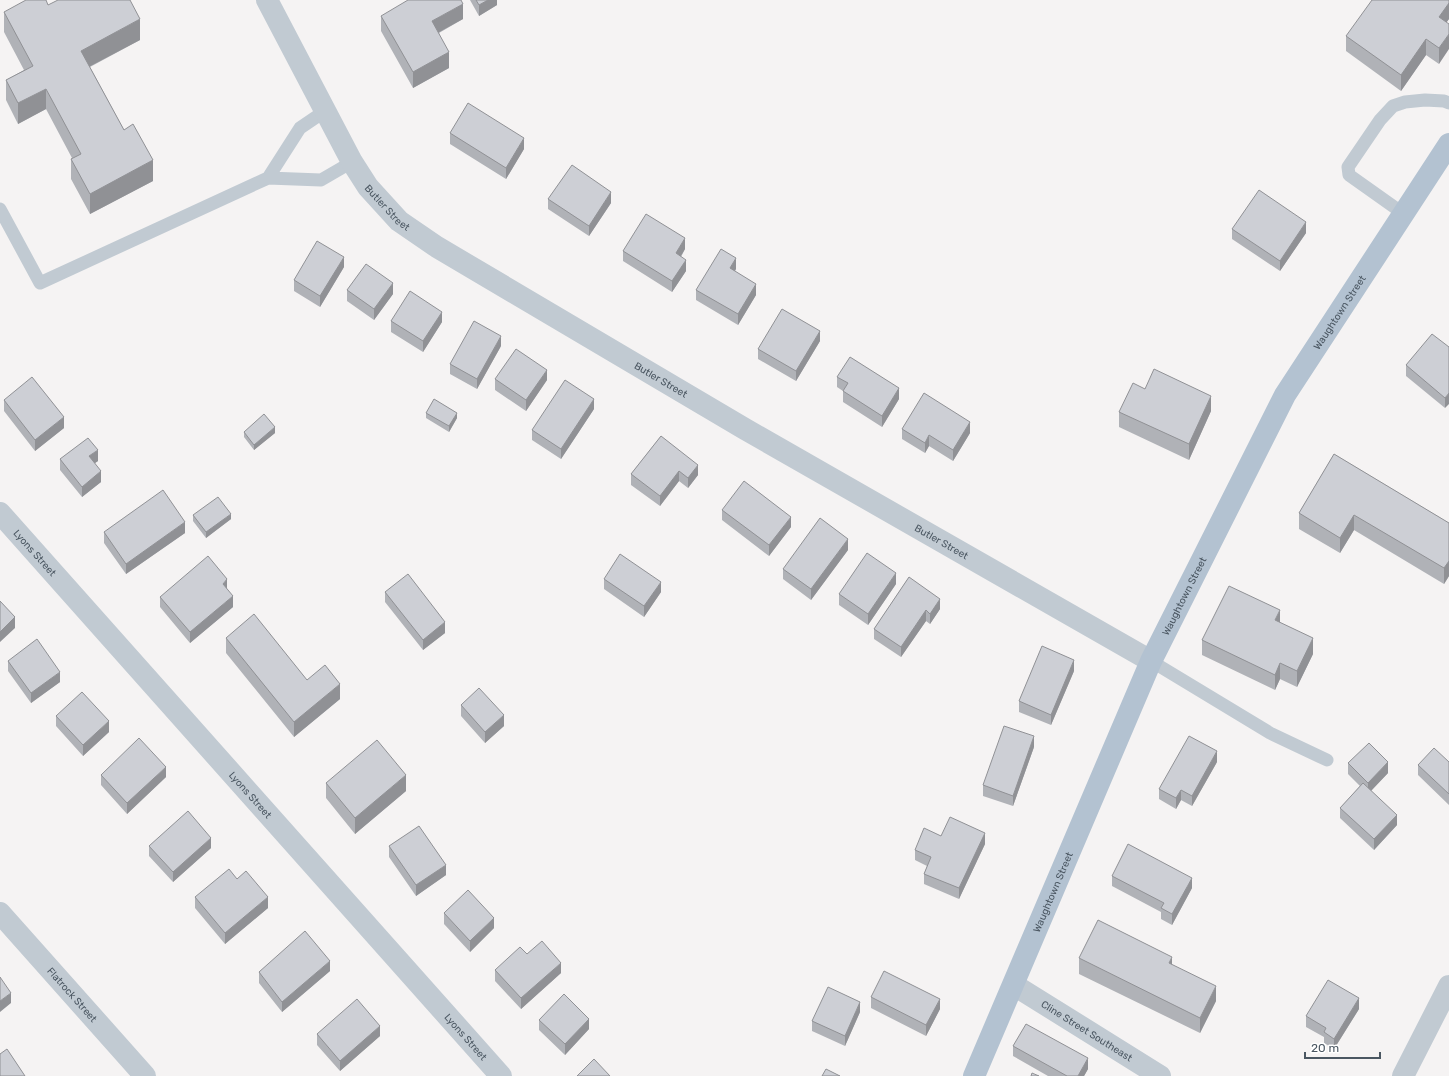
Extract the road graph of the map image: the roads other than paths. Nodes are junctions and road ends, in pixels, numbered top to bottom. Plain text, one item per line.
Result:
1 (267, 0) edge
2 (1449, 103) edge
3 (325, 110) junction
4 (1449, 144) edge
5 (352, 162) junction
6 (268, 178) junction
7 (0, 209) edge
8 (1404, 214) junction
9 (0, 513) edge
10 (1151, 661) junction
11 (1327, 760) dead end
12 (0, 913) edge
13 (1014, 985) junction
14 (1449, 986) edge
15 (145, 1076) edge
16 (501, 1076) edge
17 (974, 1076) edge
18 (1160, 1076) edge
19 (1403, 1076) edge

1 - 3 street, Butler Street
2 - 8 lane
3 - 5 street, Butler Street
3 - 6 lane
4 - 8 main road, Waughtown Street
5 - 6 lane
5 - 10 street, Butler Street
6 - 7 lane
8 - 10 main road, Waughtown Street
9 - 16 street, Lyons Street
10 - 11 lane
10 - 13 main road, Waughtown Street
12 - 15 street, Flatrock Street
13 - 17 main road, Waughtown Street
13 - 18 street, Cline Street Southeast
14 - 19 street

